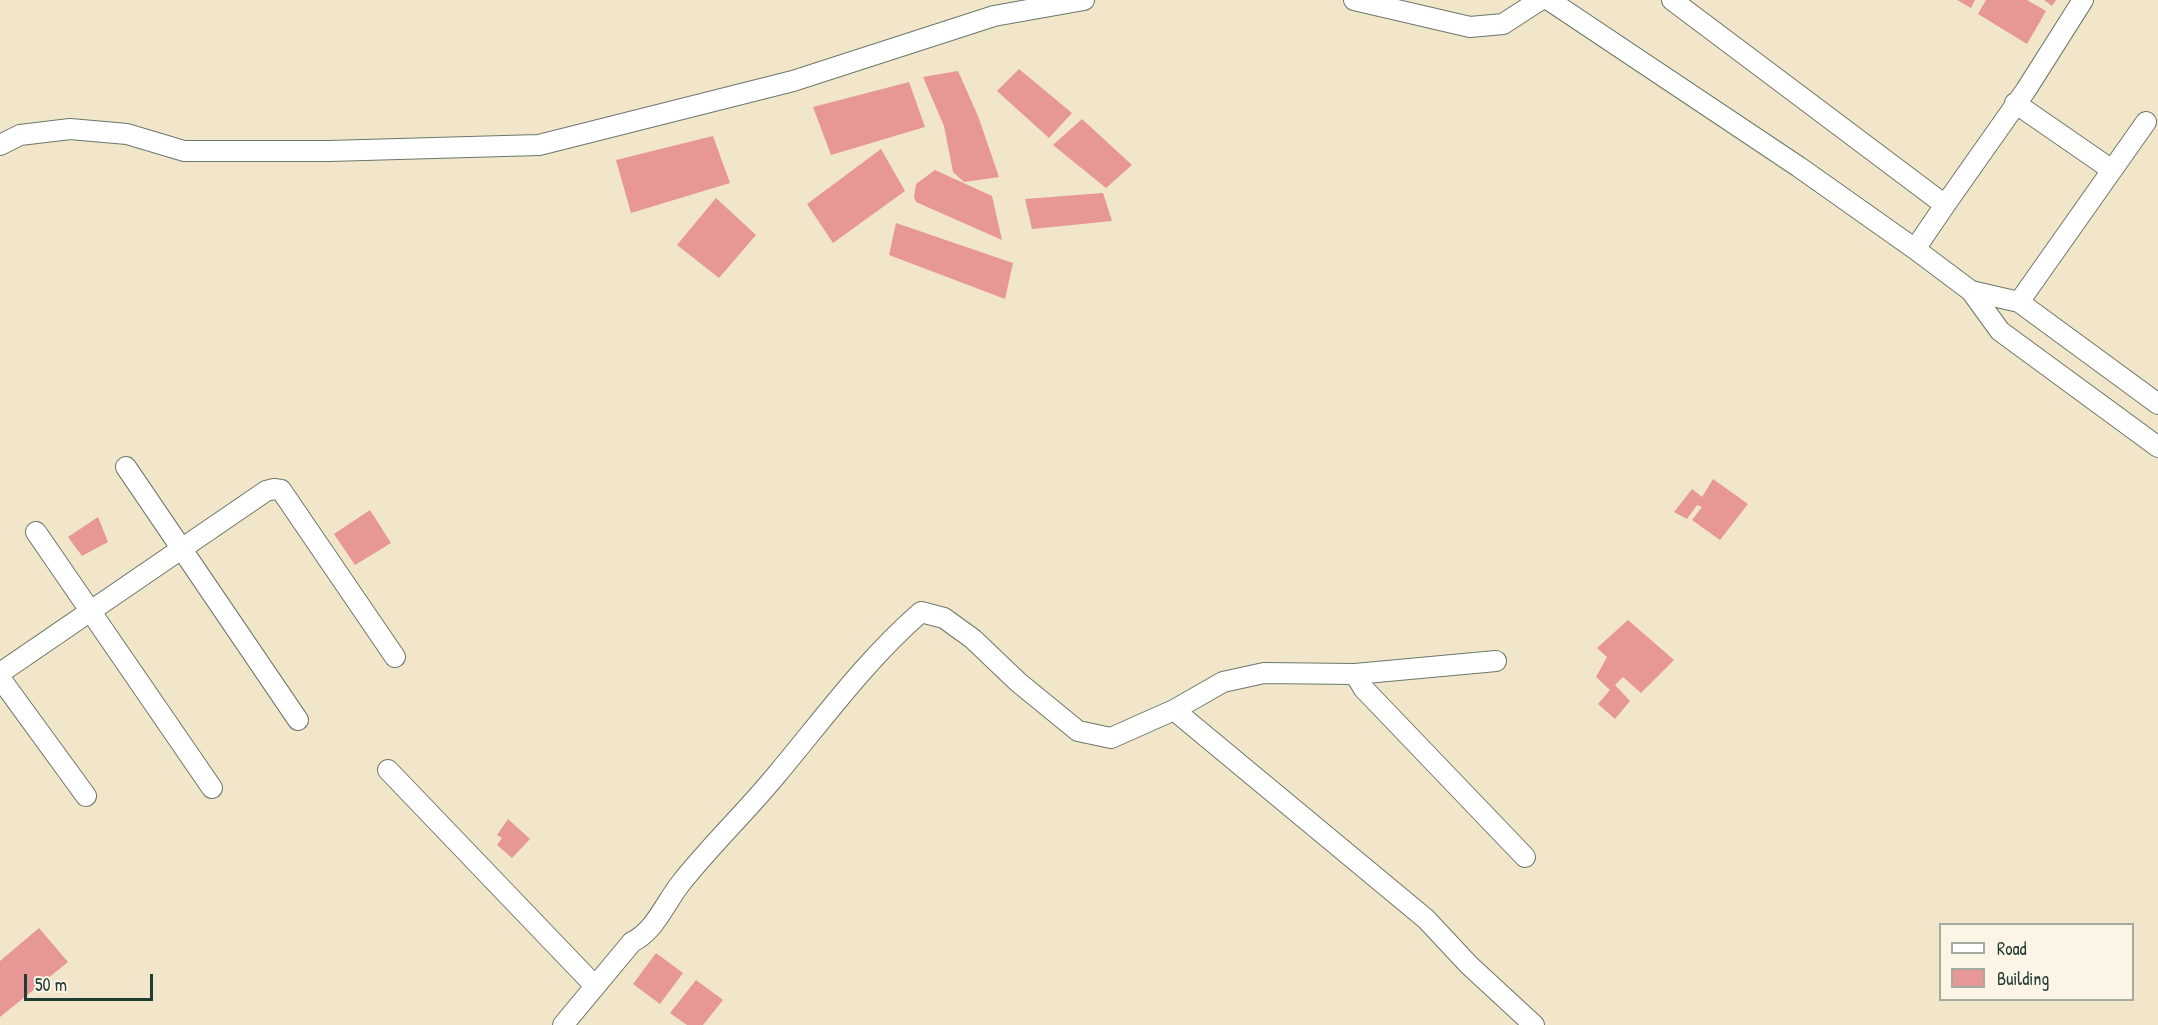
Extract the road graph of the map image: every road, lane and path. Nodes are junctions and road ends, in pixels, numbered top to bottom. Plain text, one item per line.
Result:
1 (1084, 0) edge
2 (1354, 0) edge
3 (1540, 0) edge
4 (1549, 0) edge
5 (1672, 0) edge
6 (2083, 0) edge
7 (2015, 103) junction
8 (2146, 122) dead end
9 (0, 145) edge
10 (2112, 170) junction
11 (1945, 205) junction
12 (1915, 249) junction
13 (1971, 291) junction
14 (2019, 302) junction
15 (2158, 404) edge
16 (2158, 447) edge
17 (126, 467) dead end
18 (36, 532) dead end
19 (183, 548) junction
20 (90, 612) junction
21 (395, 657) dead end
22 (1497, 661) dead end
23 (0, 673) edge
24 (1355, 675) junction
25 (0, 678) edge
26 (1174, 710) junction
27 (298, 720) dead end
28 (388, 770) dead end
29 (212, 788) dead end
30 (86, 796) dead end
31 (1525, 857) dead end
32 (595, 986) junction
33 (563, 1025) edge
34 (1534, 1025) edge

1 - 9 street
2 - 3 street
4 - 12 street
5 - 11 street
6 - 7 street
7 - 10 street
7 - 11 street
8 - 10 street
10 - 14 street
11 - 12 street
12 - 13 street
13 - 14 street
13 - 16 street
14 - 15 street
17 - 19 street
18 - 20 street
19 - 20 street
19 - 21 street
19 - 27 street
20 - 23 street
20 - 29 street
22 - 24 street
24 - 26 street
24 - 31 street
25 - 30 street
26 - 32 street
26 - 34 street
28 - 32 street
32 - 33 street

